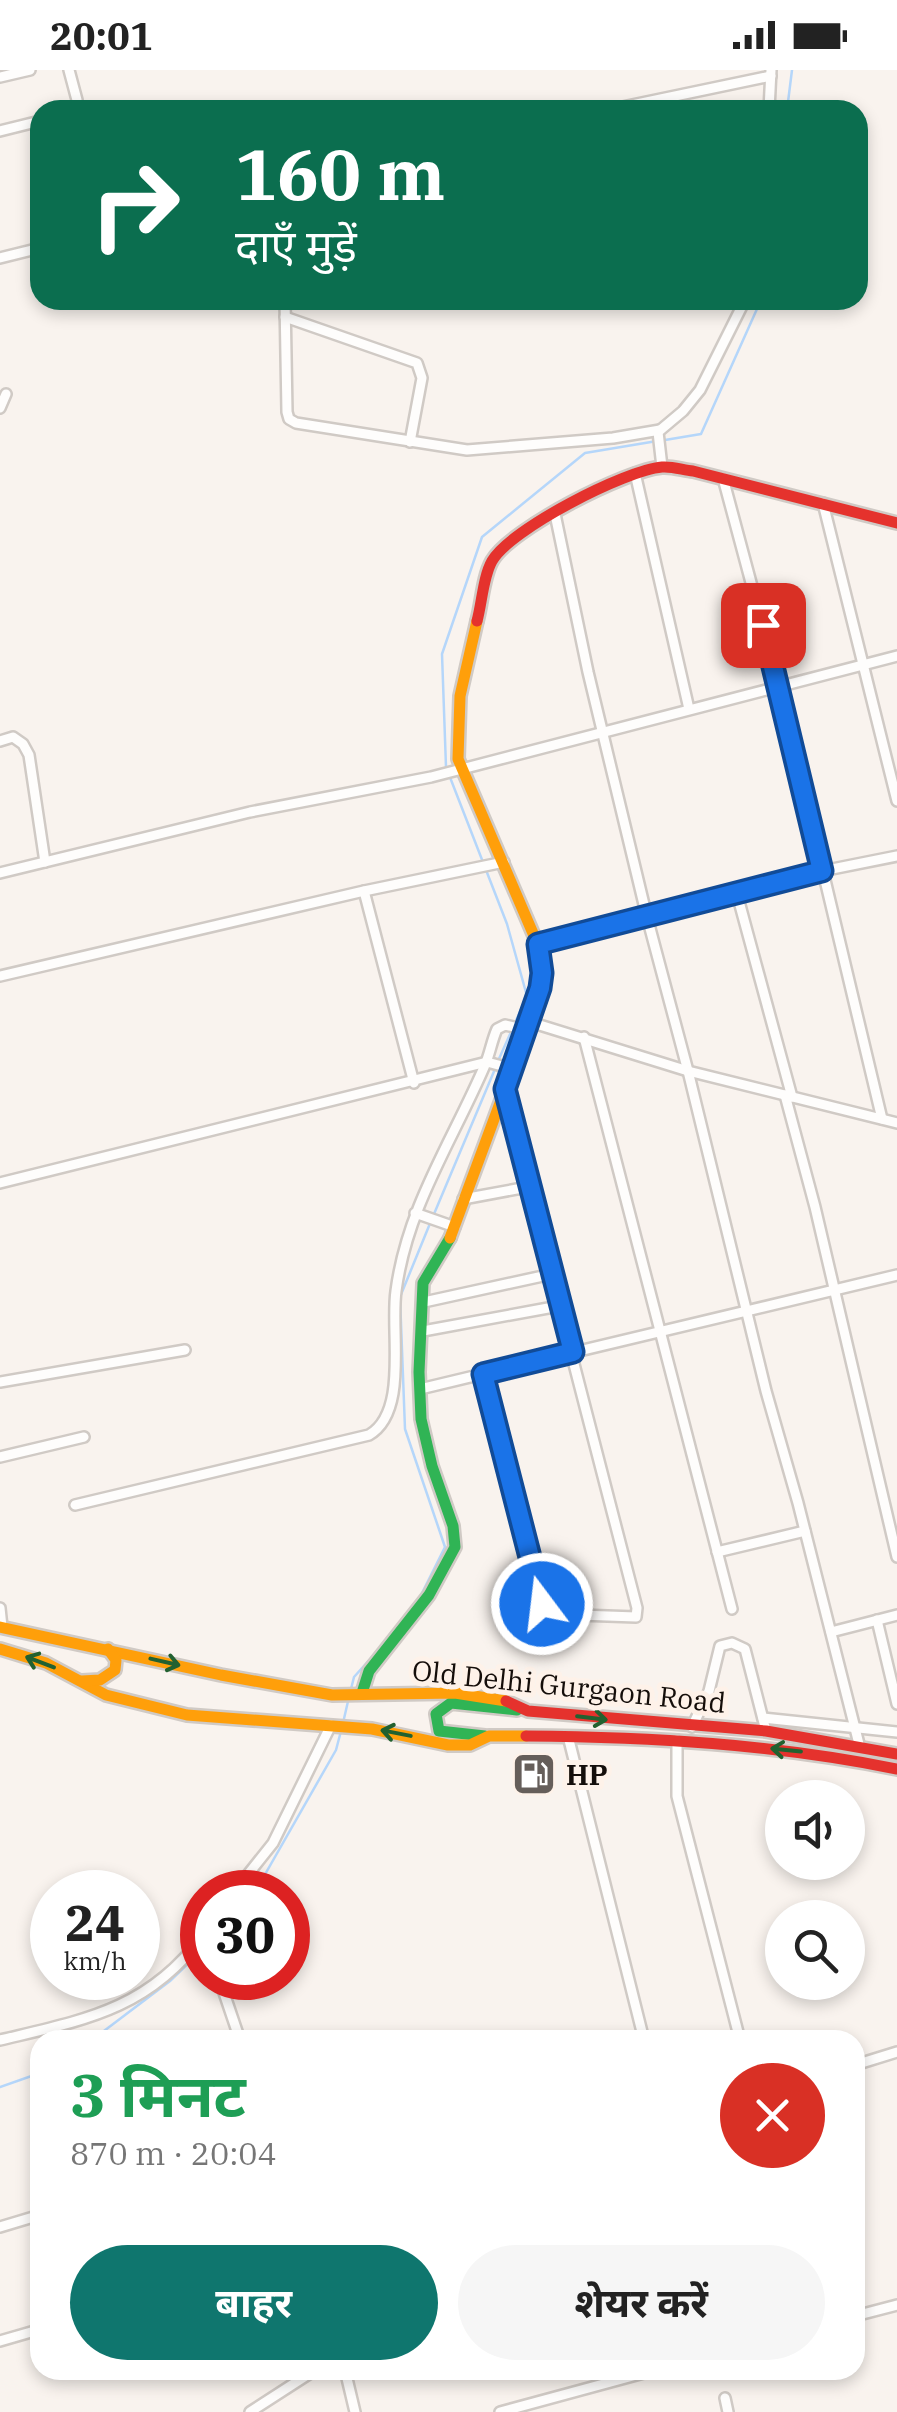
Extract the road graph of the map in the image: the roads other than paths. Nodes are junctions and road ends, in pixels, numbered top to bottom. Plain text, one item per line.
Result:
1 (30, 70) edge
2 (70, 70) edge
3 (771, 73) edge
4 (0, 77) edge
5 (77, 100) edge
6 (652, 100) edge
7 (770, 100) edge
8 (30, 124) edge
9 (0, 131) edge
10 (30, 250) edge
11 (0, 258) edge
12 (285, 310) edge
13 (740, 310) edge
14 (285, 316) junction
15 (6, 394) dead end
16 (0, 408) edge
17 (656, 434) junction
18 (410, 442) junction
19 (662, 464) junction
20 (634, 473) junction
21 (722, 478) junction
22 (823, 503) junction
23 (555, 514) junction
24 (897, 524) edge
25 (897, 656) edge
26 (863, 664) junction
27 (779, 686) junction
28 (689, 709) junction
29 (603, 731) junction
30 (0, 741) edge
31 (456, 770) junction
32 (897, 801) edge
33 (897, 856) edge
34 (46, 862) junction
35 (504, 862) junction
36 (822, 871) junction
37 (0, 873) edge
38 (364, 891) junction
39 (737, 894) junction
40 (648, 917) junction
41 (538, 944) junction
42 (0, 976) edge
43 (526, 1027) junction
44 (584, 1037) junction
45 (489, 1063) junction
46 (509, 1068) junction
47 (688, 1071) junction
48 (414, 1083) junction
49 (505, 1089) junction
50 (788, 1096) junction
51 (882, 1119) junction
52 (897, 1123) edge
53 (0, 1184) edge
54 (533, 1186) junction
55 (464, 1198) junction
56 (418, 1214) junction
57 (452, 1226) junction
58 (552, 1274) junction
59 (897, 1275) edge
60 (834, 1291) junction
61 (424, 1302) junction
62 (559, 1306) junction
63 (747, 1312) junction
64 (662, 1330) junction
65 (423, 1331) junction
66 (185, 1350) dead end
67 (573, 1352) junction
68 (397, 1369) junction
69 (416, 1372) junction
70 (483, 1374) junction
71 (0, 1382) edge
72 (420, 1389) junction
73 (84, 1437) dead end
74 (0, 1457) edge
75 (75, 1505) dead end
76 (805, 1531) junction
77 (718, 1552) junction
78 (897, 1557) edge
79 (0, 1608) edge
80 (732, 1609) dead end
81 (897, 1615) edge
82 (878, 1620) junction
83 (1, 1627) edge
84 (830, 1632) junction
85 (0, 1648) edge
86 (108, 1650) junction
87 (897, 1654) edge
88 (885, 1657) junction
89 (80, 1681) junction
90 (355, 1694) junction
91 (897, 1704) edge
92 (528, 1710) junction
93 (765, 1724) junction
94 (340, 1726) junction
95 (692, 1727) junction
96 (854, 1727) junction
97 (897, 1732) edge
98 (489, 1736) junction
99 (568, 1736) junction
100 (676, 1740) junction
101 (860, 1748) junction
102 (897, 1754) edge
103 (897, 1770) edge
104 (252, 1870) edge
105 (180, 1964) edge
106 (227, 2000) edge
107 (43, 2030) edge
108 (237, 2030) edge
109 (642, 2030) edge
110 (737, 2030) edge
111 (30, 2033) edge
112 (0, 2040) edge
113 (897, 2052) edge
114 (865, 2062) edge
115 (30, 2217) edge
116 (0, 2226) edge
117 (897, 2305) edge
118 (865, 2313) edge
119 (30, 2332) edge
120 (0, 2341) edge
121 (300, 2380) edge
122 (347, 2380) edge
123 (618, 2380) edge
124 (725, 2398) dead end
125 (250, 2412) edge
126 (355, 2412) edge
127 (500, 2412) edge
128 (728, 2412) edge

1 - 4 street
2 - 5 street
3 - 6 street
3 - 7 street
8 - 9 street
10 - 11 street
12 - 14 street
13 - 17 street
14 - 18 street
14 - 18 street
15 - 16 street
17 - 18 street
17 - 19 street
19 - 20 main road
19 - 21 main road
20 - 23 main road
20 - 28 street
21 - 22 main road
21 - 27 street
22 - 24 main road
22 - 26 street
23 - 29 street
23 - 31 main road
25 - 26 street
26 - 27 street
26 - 32 street
27 - 28 street
27 - 36 street
28 - 29 street
29 - 31 street
29 - 40 street
30 - 34 street
31 - 34 street
31 - 35 main road
33 - 36 street
34 - 37 street
35 - 38 street
35 - 41 main road
36 - 39 street
36 - 51 street
38 - 42 street
38 - 48 street
39 - 40 street
39 - 50 street
40 - 41 street
40 - 47 street
41 - 43 main road
43 - 44 street
43 - 45 street
43 - 46 main road
44 - 47 street
44 - 64 street
45 - 46 street
45 - 48 street
45 - 56 street
46 - 49 main road
47 - 50 street
47 - 63 street
48 - 53 street
49 - 54 street
49 - 55 main road
50 - 51 street
50 - 60 street
51 - 52 street
54 - 55 street
54 - 58 street
55 - 57 main road
56 - 57 street
56 - 68 street
57 - 61 main road
58 - 61 street
58 - 62 street
59 - 60 street
60 - 63 street
60 - 78 street
61 - 65 main road
62 - 65 street
62 - 67 street
63 - 64 street
63 - 76 street
64 - 67 street
64 - 77 street
65 - 69 main road
66 - 71 street
67 - 70 street
67 - 70 street
68 - 69 street
68 - 75 street
69 - 72 main road
70 - 72 street
72 - 90 main road
73 - 74 street
76 - 77 street
76 - 84 street
77 - 80 street
79 - 83 street
81 - 82 street
82 - 84 street
82 - 88 street
83 - 86 main road, Old Delhi Gurgaon Road
84 - 96 street
89 -> 85 main road, Old Delhi Gurgaon Road
86 - 89 main road
86 -> 90 main road, Old Delhi Gurgaon Road
87 - 88 street
88 - 91 street
89 - 94 main road, Old Delhi Gurgaon Road
90 - 92 main road, Old Delhi Gurgaon Road
92 -> 95 main road, Old Delhi Gurgaon Road
92 - 98 main road
93 - 95 main road, Old Delhi Gurgaon Road
93 - 95 street
93 - 96 street
93 - 101 main road, Old Delhi Gurgaon Road
98 -> 94 main road, Old Delhi Gurgaon Road
94 - 104 street
96 - 97 street
96 - 101 street
98 - 99 main road, Old Delhi Gurgaon Road
99 - 100 main road, Old Delhi Gurgaon Road
99 - 109 street
103 -> 100 main road, Old Delhi Gurgaon Road
100 - 110 street
101 - 102 main road, Old Delhi Gurgaon Road
105 - 107 street
106 - 108 street
111 - 112 street
113 - 114 street
115 - 116 street
117 - 118 street
119 - 120 street
121 - 125 street
122 - 126 street
123 - 127 street
124 - 128 street

